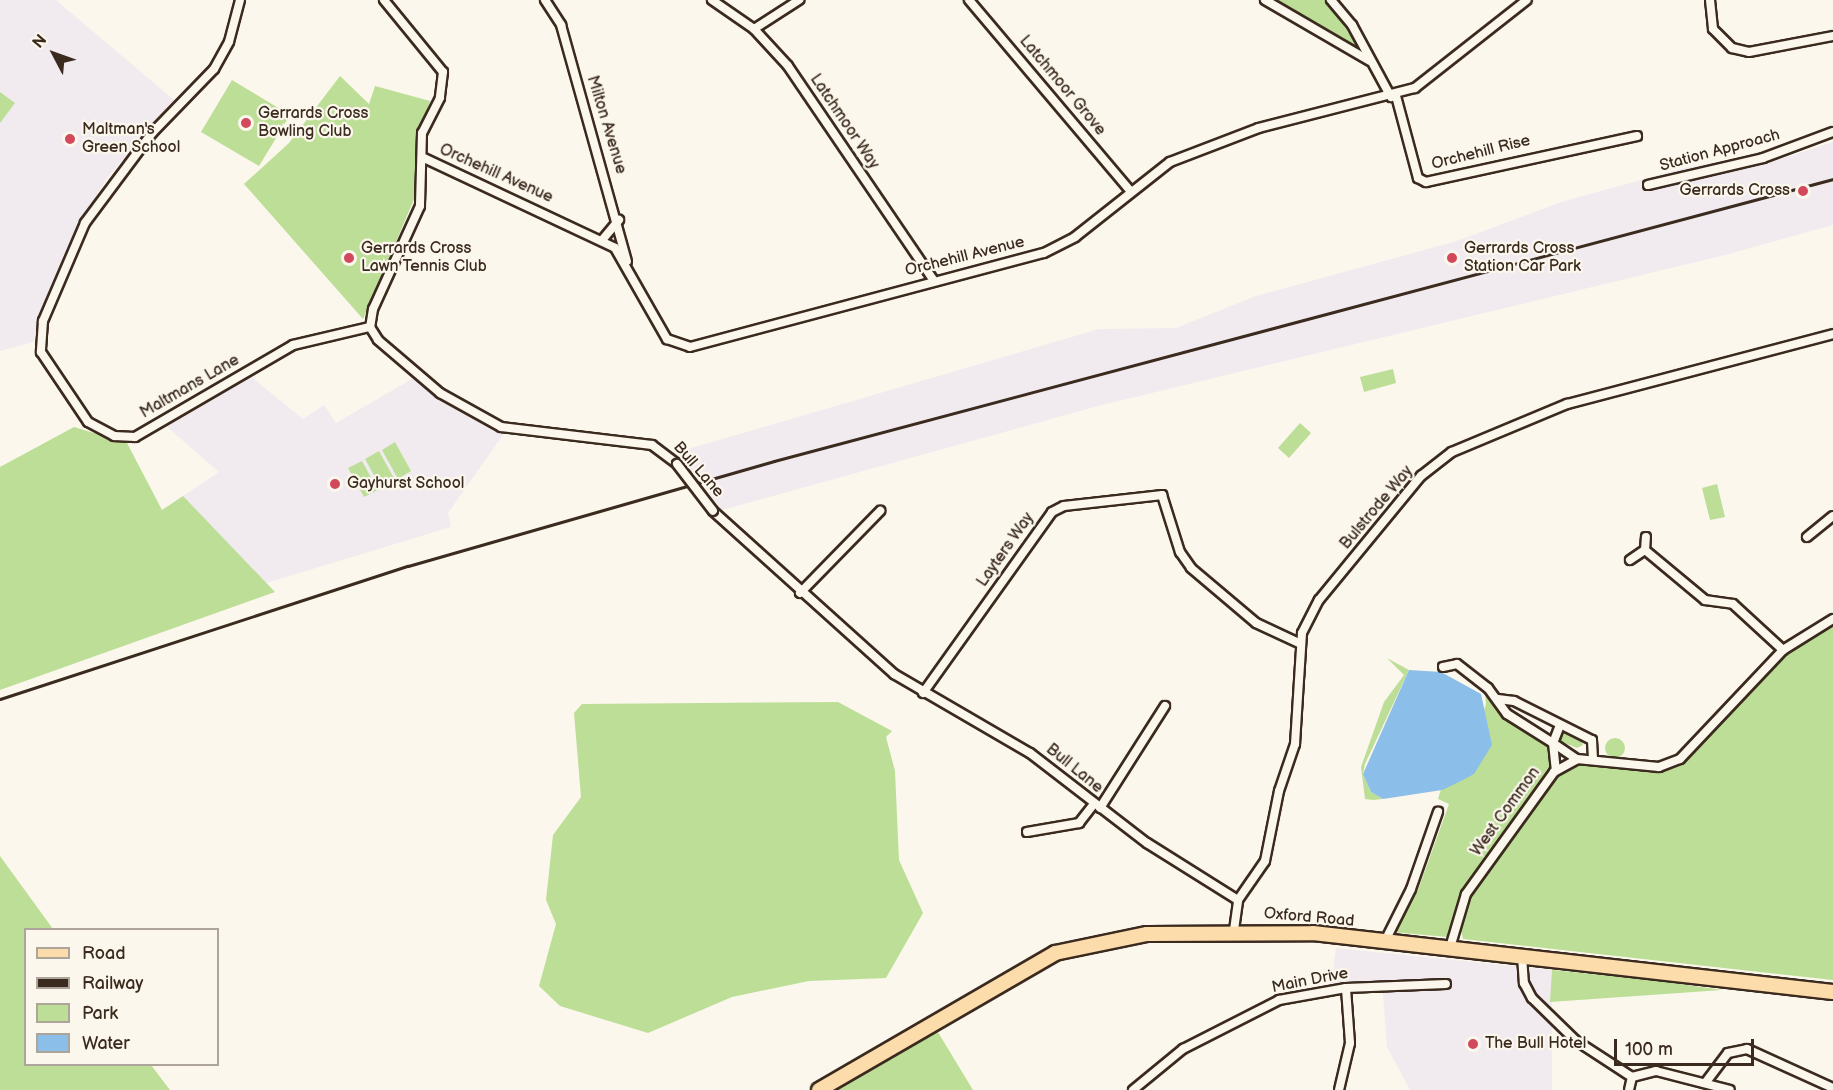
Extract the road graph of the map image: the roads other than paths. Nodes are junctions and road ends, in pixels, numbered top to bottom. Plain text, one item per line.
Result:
1 (240, 0) edge
2 (384, 0) edge
3 (545, 0) edge
4 (712, 0) edge
5 (799, 0) edge
6 (969, 0) edge
7 (1265, 0) edge
8 (1331, 0) edge
9 (1527, 0) edge
10 (1710, 0) edge
11 (754, 29) junction
12 (1833, 36) edge
13 (1370, 61) junction
14 (1393, 96) junction
15 (1833, 132) edge
16 (1637, 136) dead end
17 (422, 157) junction
18 (1648, 185) dead end
19 (1131, 192) junction
20 (619, 220) junction
21 (603, 239) junction
22 (627, 262) junction
23 (933, 279) junction
24 (370, 327) junction
25 (1833, 334) edge
26 (879, 511) dead end
27 (1833, 516) edge
28 (1646, 537) dead end
29 (1807, 537) dead end
30 (1645, 550) junction
31 (1630, 560) dead end
32 (800, 593) junction
33 (1833, 619) edge
34 (1299, 643) junction
35 (1783, 650) junction
36 (1443, 667) dead end
37 (923, 693) junction
38 (1498, 699) junction
39 (1165, 706) dead end
40 (1538, 714) junction
41 (1560, 725) junction
42 (1531, 729) junction
43 (1553, 743) junction
44 (1577, 759) junction
45 (1593, 759) junction
46 (1556, 770) junction
47 (1097, 806) junction
48 (1438, 812) dead end
49 (1027, 832) dead end
50 (1238, 900) junction
51 (1234, 930) junction
52 (1384, 944) junction
53 (1449, 951) junction
54 (1522, 956) junction
55 (1446, 984) dead end
56 (1346, 988) junction
57 (1833, 992) edge
58 (1632, 1077) junction
59 (1706, 1082) junction
60 (1833, 1088) edge
61 (819, 1090) edge
62 (1134, 1090) edge
63 (1339, 1090) edge
64 (1629, 1090) edge
65 (1730, 1090) edge

1 - 24 street, Maltmans Lane
2 - 17 street
3 - 20 street, Milton Avenue
4 - 11 street, Latchmoor Way
5 - 11 street
6 - 19 street, Latchmoor Grove
7 - 13 street
8 - 13 street, Orchehill Rise
9 - 14 street, Orchehill Avenue
10 - 12 street
11 - 23 street, Latchmoor Way
13 - 14 street, Orchehill Rise
14 - 16 street, Orchehill Rise
14 - 19 street, Orchehill Avenue
15 - 18 street, Station Approach
17 - 21 street, Orchehill Avenue
17 - 24 street
19 - 23 street, Orchehill Avenue
20 - 21 street
20 - 22 street, Milton Avenue
21 - 22 street, Orchehill Avenue
22 - 23 street, Orchehill Avenue
24 - 32 street, Bull Lane, bridge
25 - 34 street, Bulstrode Way
26 - 32 street
27 - 29 street
28 - 30 street
30 - 31 street
30 - 35 street
32 - 37 street, Bull Lane
33 - 35 street, West Common
34 - 37 street, Layters Way
34 - 50 street, Bulstrode Way
35 - 45 street, West Common
36 - 38 street
37 - 47 street, Bull Lane
38 - 40 street
38 - 42 street
39 - 47 street
40 - 41 street
40 - 42 street
41 - 43 street
41 - 45 street
42 - 43 street
43 - 44 street
43 - 46 street
44 - 45 street, West Common
44 - 46 street, West Common
46 - 53 street, West Common
47 - 49 street
47 - 50 street, Bull Lane
48 - 52 street
50 - 51 street, Bulstrode Way
51 - 52 main road, Oxford Road
51 - 61 main road, Oxford Road
52 - 53 main road, Oxford Road
53 - 54 main road, Oxford Road
54 - 57 main road, Oxford Road
54 - 58 street
55 - 56 street, Main Drive
56 - 62 street, Main Drive
56 - 63 street
58 - 59 street
58 - 64 street
59 - 60 street
59 - 65 street

